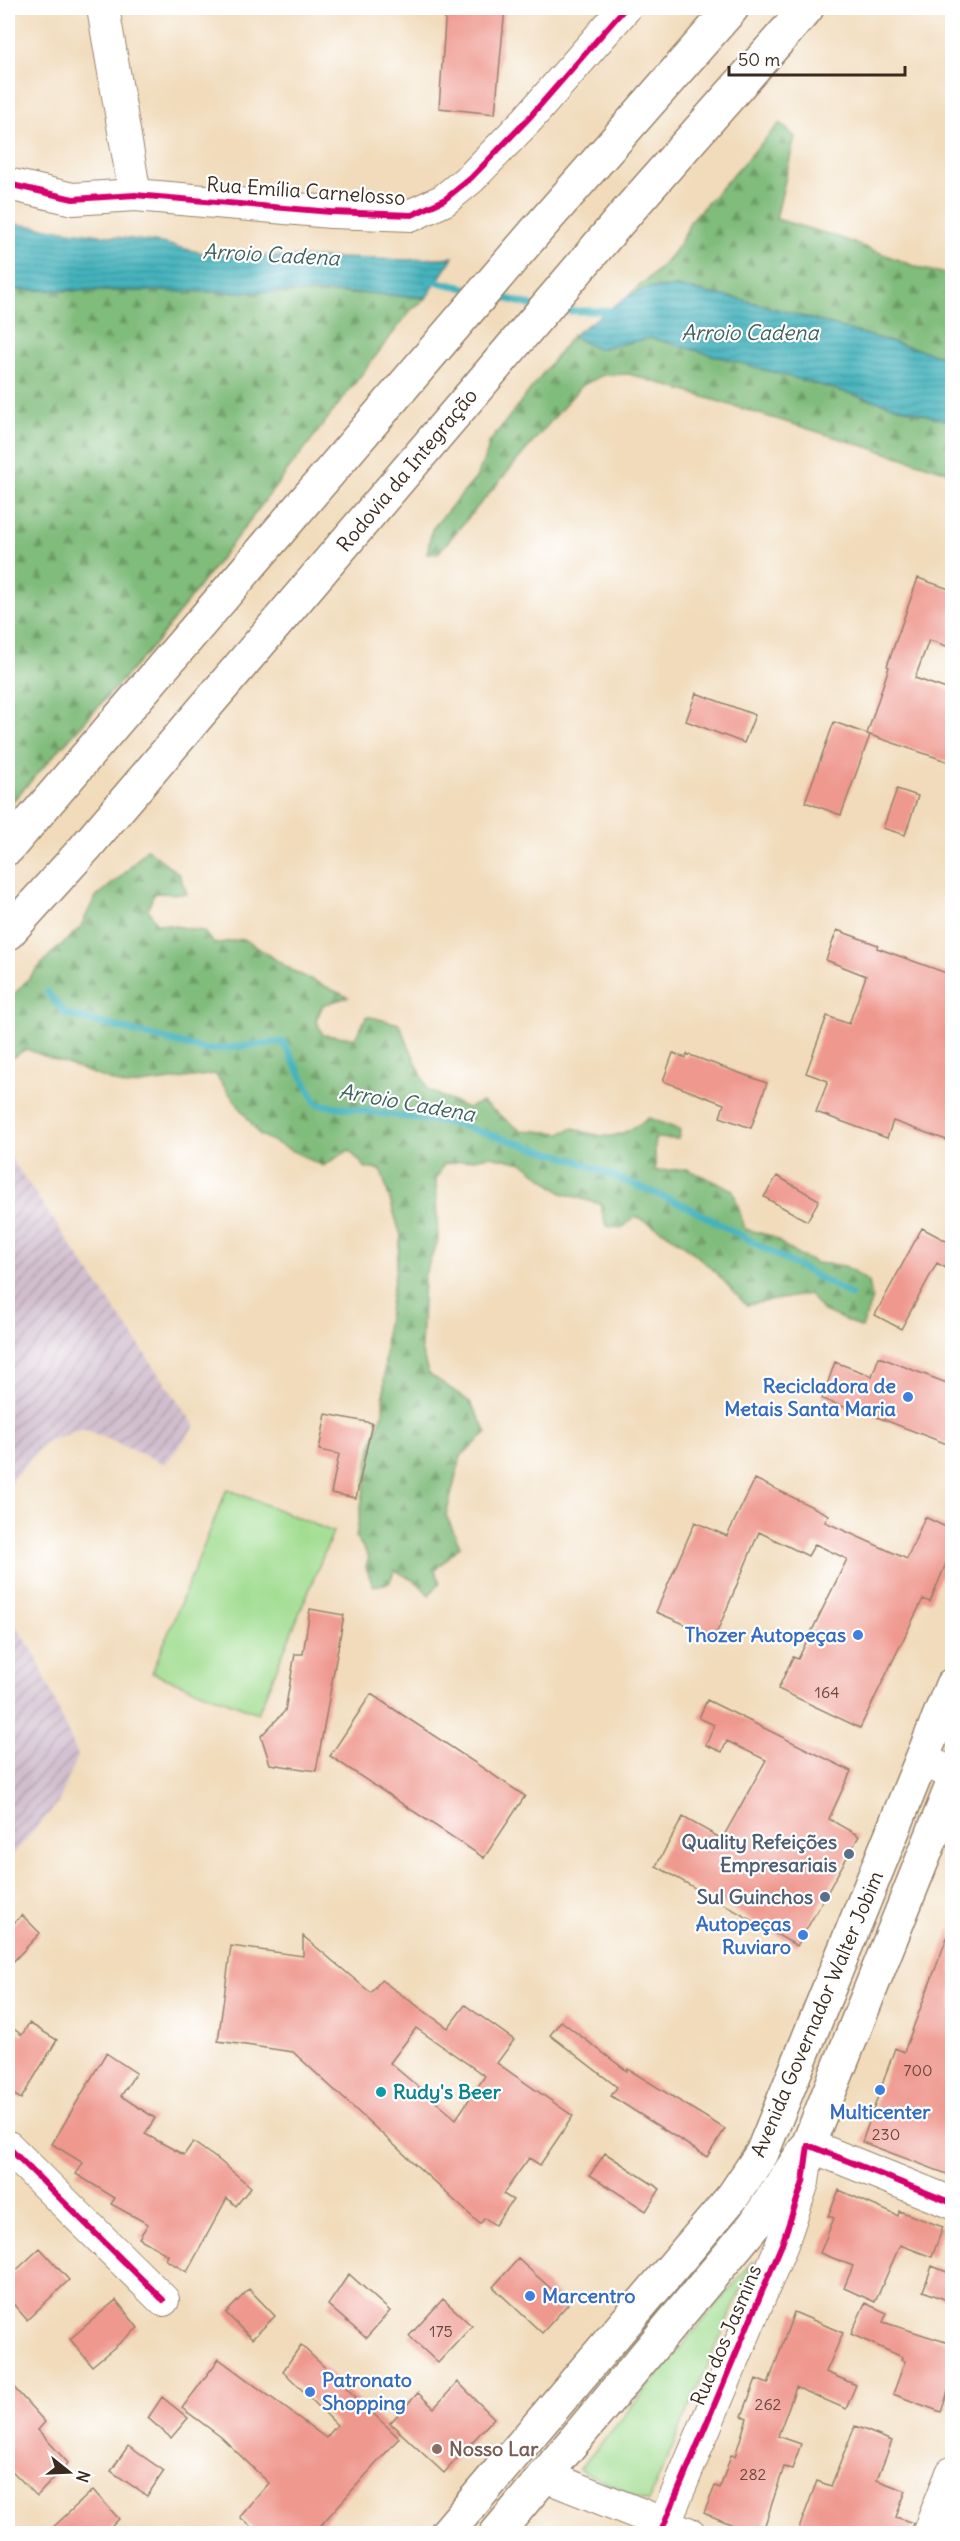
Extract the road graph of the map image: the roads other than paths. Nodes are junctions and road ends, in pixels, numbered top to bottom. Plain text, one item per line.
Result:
1 (103, 8) edge
2 (625, 8) edge
3 (732, 8) edge
4 (807, 8) edge
5 (8, 184) edge
6 (135, 195) junction
7 (8, 848) edge
8 (8, 933) edge
9 (951, 1691) edge
10 (922, 1760) junction
11 (952, 1773) edge
12 (952, 1786) edge
13 (808, 2145) junction
14 (8, 2147) edge
15 (952, 2203) edge
16 (163, 2300) dead end
17 (952, 2473) edge
18 (545, 2475) junction
19 (671, 2530) edge
20 (446, 2534) edge
21 (496, 2534) edge
22 (927, 2534) edge

1 - 6 street
2 - 6 street, Rua Emília Carnelosso
3 - 7 main road
4 - 8 main road, Rodovia da Integração
5 - 6 street, Rua Emília Carnelosso
9 - 10 main road, Avenida Governador Walter Jobim
10 - 11 street
10 - 20 main road, Avenida Governador Walter Jobim
12 - 13 main road, Avenida Governador Walter Jobim
13 - 15 street
13 - 18 main road, Avenida Governador Walter Jobim
13 - 19 street, Rua dos Jasmins
14 - 16 street
17 - 22 street
18 - 19 street
18 - 21 main road, Avenida Governador Walter Jobim

